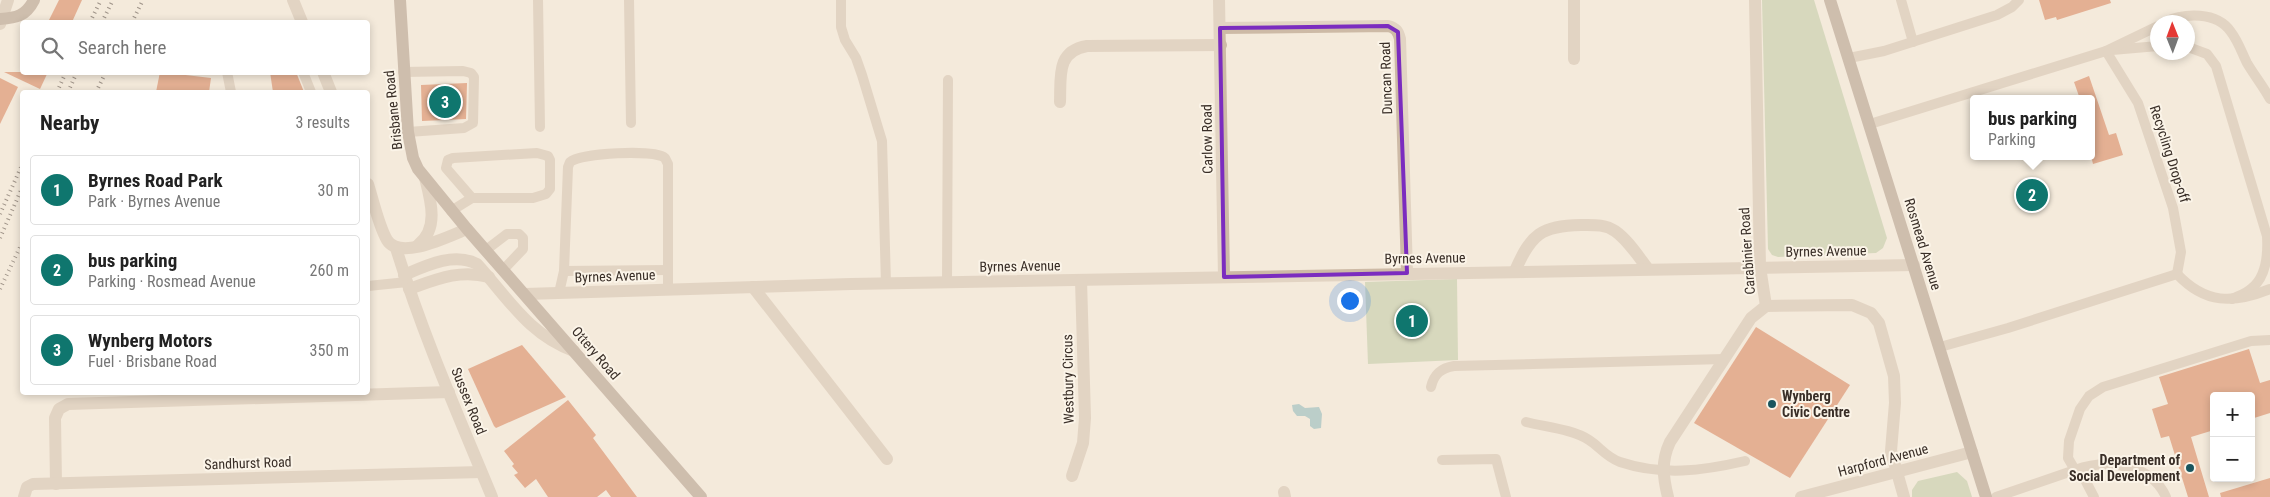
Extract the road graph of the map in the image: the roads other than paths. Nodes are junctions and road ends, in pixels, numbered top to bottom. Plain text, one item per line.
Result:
1 (8, 0) edge
2 (34, 0) edge
3 (293, 0) edge
4 (400, 0) edge
5 (538, 0) edge
6 (629, 0) edge
7 (841, 0) edge
8 (1219, 0) edge
9 (1574, 0) edge
10 (1755, 0) edge
11 (1830, 0) edge
12 (1901, 0) edge
13 (2019, 0) edge
14 (2195, 16) edge
15 (0, 20) edge
16 (301, 20) edge
17 (1220, 28) junction
18 (2150, 30) edge
19 (1913, 42) junction
20 (1221, 45) junction
21 (2150, 47) edge
22 (2195, 50) edge
23 (2106, 51) junction
24 (1849, 58) junction
25 (1574, 59) dead end
26 (403, 72) junction
27 (228, 75) edge
28 (304, 75) edge
29 (324, 75) edge
30 (948, 80) dead end
31 (231, 90) edge
32 (310, 90) edge
33 (330, 90) edge
34 (2270, 99) edge
35 (1060, 102) dead end
36 (631, 123) dead end
37 (1870, 124) junction
38 (540, 127) dead end
39 (408, 132) junction
40 (425, 178) junction
41 (370, 198) edge
42 (472, 198) junction
43 (372, 211) edge
44 (452, 211) junction
45 (467, 229) junction
46 (416, 247) junction
47 (396, 248) junction
48 (486, 250) junction
49 (1914, 265) junction
50 (1760, 267) junction
51 (1648, 269) junction
52 (504, 270) junction
53 (668, 270) junction
54 (564, 271) junction
55 (1516, 271) junction
56 (1407, 274) junction
57 (2177, 274) junction
58 (1224, 277) junction
59 (1081, 280) junction
60 (407, 282) junction
61 (946, 282) junction
62 (886, 284) junction
63 (370, 286) edge
64 (754, 287) junction
65 (2270, 289) edge
66 (668, 290) junction
67 (559, 293) junction
68 (525, 294) junction
69 (2232, 299) junction
70 (1766, 306) junction
71 (2270, 340) edge
72 (1940, 347) junction
73 (574, 351) junction
74 (1724, 359) junction
75 (1431, 387) dead end
76 (449, 392) junction
77 (370, 394) edge
78 (354, 395) edge
79 (1526, 422) dead end
80 (1972, 452) junction
81 (887, 459) dead end
82 (1442, 460) dead end
83 (1745, 461) dead end
84 (2075, 470) junction
85 (1663, 471) junction
86 (481, 472) junction
87 (1896, 472) junction
88 (1072, 476) dead end
89 (56, 484) junction
90 (24, 497) edge
91 (492, 497) edge
92 (701, 497) edge
93 (1506, 497) edge
94 (1668, 497) edge
95 (1801, 497) edge
96 (1904, 497) edge
97 (1986, 497) edge
98 (1996, 497) edge
99 (2094, 497) edge
100 (2166, 497) edge

1 - 15 street
2 - 15 street
3 - 16 street
4 - 26 street, Brisbane Road
5 - 38 lane
6 - 36 lane
7 - 62 lane
8 - 17 street, Carlow Road
9 - 25 street
10 - 50 street, Carabinier Road
11 - 24 street, Rosmead Avenue
12 - 19 lane
13 - 19 lane
14 - 34 lane
17 - 20 street, Carlow Road
17 - 56 street, Duncan Road
18 - 23 lane
19 - 24 lane
20 - 35 street
20 - 58 street, Carlow Road
21 - 23 lane
22 - 69 lane
23 - 37 lane
23 - 57 lane, Recycling Drop-off
24 - 37 street, Rosmead Avenue
26 - 39 street, Brisbane Road
26 - 39 lane
27 - 31 lane
28 - 32 lane
29 - 33 street
30 - 61 lane
37 - 49 street, Rosmead Avenue
39 - 40 street, Brisbane Road
40 - 44 street, Brisbane Road
40 - 46 street
41 - 43 street, Sussex Road
42 - 42 lane
42 - 44 lane
43 - 47 street, Sussex Road
44 - 45 street, Brisbane Road
45 - 46 street
45 - 48 street, Ottery Road
46 - 47 street
47 - 60 street, Sussex Road
48 - 52 street, Ottery Road
48 - 52 lane
49 - 50 street, Byrnes Avenue
49 - 72 street, Rosmead Avenue
50 - 51 street, Byrnes Avenue
50 - 70 street, Carabinier Road
51 - 55 street, Byrnes Avenue
51 - 55 street
52 - 68 street, Ottery Road
53 - 54 lane
53 - 54 lane
53 - 66 lane
54 - 67 lane
55 - 56 street, Byrnes Avenue
56 - 58 street, Byrnes Avenue
57 - 69 lane
57 - 72 lane
58 - 59 street, Byrnes Avenue
59 - 61 street, Byrnes Avenue
59 - 88 street, Westbury Circus
60 - 63 lane
60 - 73 street
60 - 76 street, Sussex Road
61 - 62 street, Byrnes Avenue
62 - 64 street, Byrnes Avenue
64 - 66 street, Byrnes Avenue
64 - 81 street
65 - 69 lane
66 - 67 street, Byrnes Avenue
67 - 68 street, Byrnes Avenue
68 - 73 street, Ottery Road
70 - 74 street, Carabinier Road
70 - 87 street
71 - 84 lane
72 - 80 street, Rosmead Avenue
73 - 92 street, Ottery Road
74 - 75 lane
74 - 85 street, Carabinier Road
76 - 77 street
76 - 86 street, Sussex Road
78 - 89 street
79 - 85 lane
80 - 87 street, Harpford Avenue
80 - 97 street, Rosmead Avenue
82 - 93 lane
83 - 85 lane
84 - 98 lane
84 - 99 lane
84 - 100 lane
85 - 94 street, Carabinier Road
86 - 89 street, Sandhurst Road
86 - 91 street, Sussex Road
87 - 95 street, Harpford Avenue
87 - 96 street
89 - 90 street, Sandhurst Road

